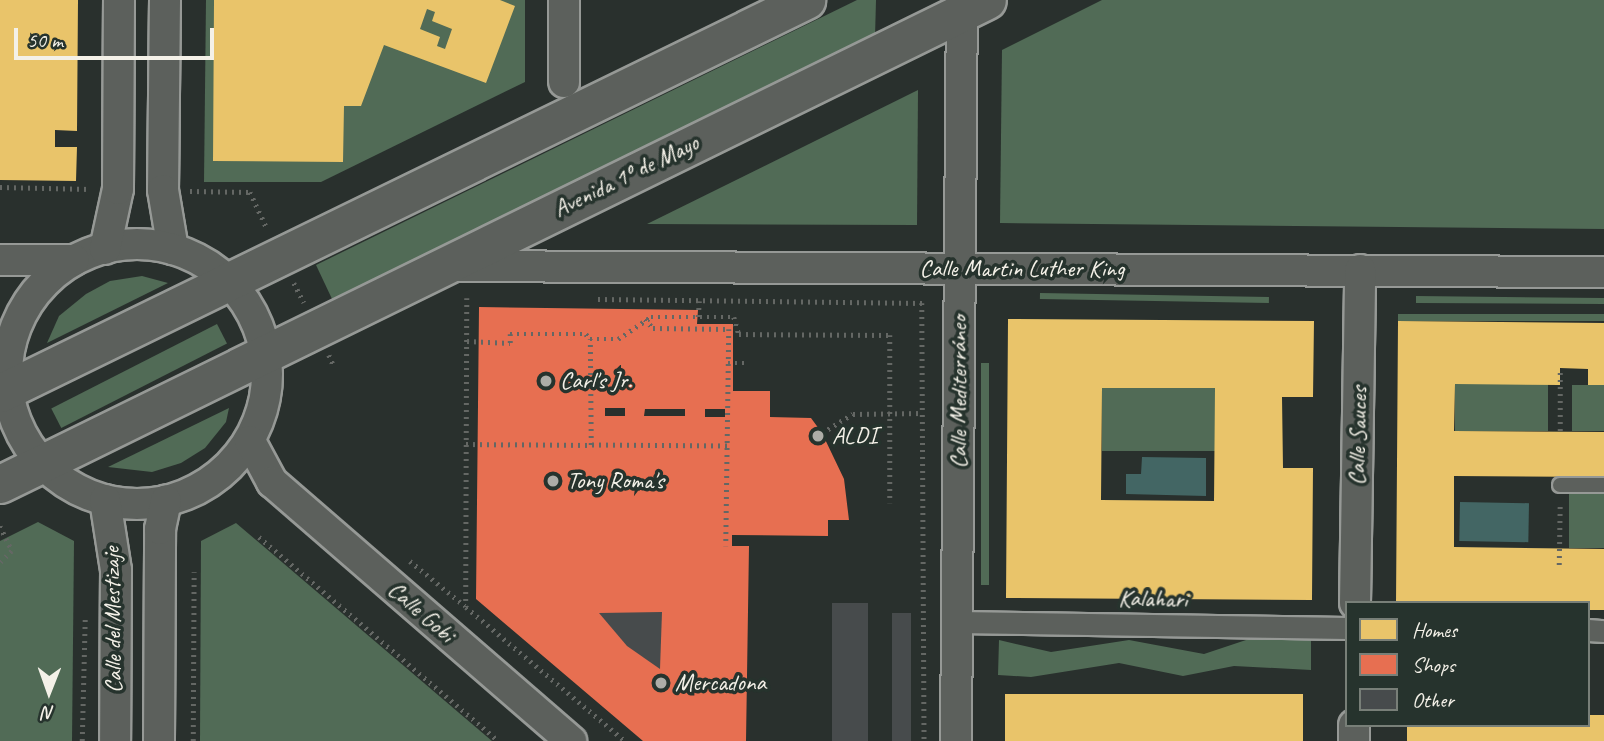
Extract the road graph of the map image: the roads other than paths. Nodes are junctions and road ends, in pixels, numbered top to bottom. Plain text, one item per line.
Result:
1 (120, 0) edge
2 (165, 0) edge
3 (564, 0) edge
4 (806, 0) edge
5 (971, 4) edge
6 (565, 82) dead end
7 (105, 249) junction
8 (173, 249) junction
9 (0, 260) edge
10 (74, 260) junction
11 (440, 266) junction
12 (959, 269) junction
13 (1360, 270) junction
14 (1604, 272) edge
15 (230, 281) junction
16 (267, 355) junction
17 (4, 391) edge
18 (250, 441) junction
19 (42, 463) junction
20 (225, 470) junction
21 (272, 482) junction
22 (0, 484) edge
23 (1560, 485) road end
24 (1604, 485) edge
25 (105, 500) junction
26 (166, 501) junction
27 (1355, 601) edge
28 (958, 622) junction
29 (1345, 628) edge
30 (115, 741) edge
31 (159, 741) edge
32 (571, 741) edge
33 (956, 741) edge

1 - 7 street
2 - 8 street
3 - 6 street
4 - 15 street
5 - 11 street, Avenida 1º de Mayo
5 - 12 street, Calle Mediterráneo
7 - 8 street
7 - 10 street
8 - 15 street
9 - 10 street
10 - 17 street
11 - 12 street, Calle Martin Luther King
11 - 16 street, Avenida 1º de Mayo
12 - 13 street, Calle Martin Luther King
12 - 28 street, Calle Mediterráneo
13 - 14 street, Calle Martin Luther King
13 - 27 street, Calle Sauces
15 - 16 street
15 - 17 street
16 - 18 street
16 - 19 street, Avenida 1º de Mayo
17 - 19 street
18 - 20 street
18 - 21 street, Calle Gobi
19 - 22 street, Avenida 1º de Mayo
19 - 25 street
20 - 21 street, Calle Gobi
20 - 26 street
21 - 32 street, Calle Gobi
23 - 24 lane
25 - 26 street
25 - 30 street, Calle del Mestizaje
26 - 31 street, Calle del Mestizaje
28 - 29 street, Kalahari
28 - 33 street, Calle Mediterráneo

